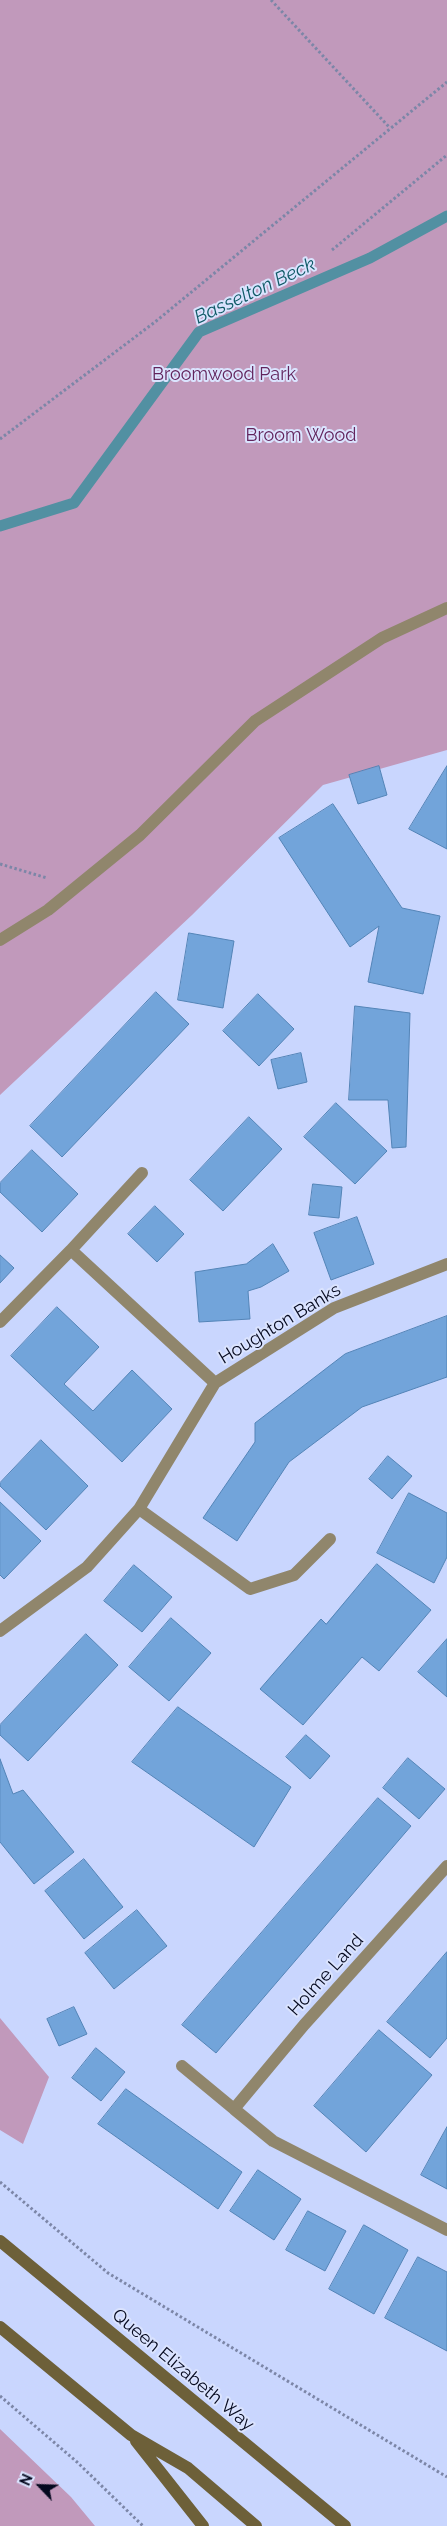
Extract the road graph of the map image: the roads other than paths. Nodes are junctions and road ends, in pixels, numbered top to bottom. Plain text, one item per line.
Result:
1 (447, 608) edge
2 (0, 940) edge
3 (142, 1173) dead end
4 (71, 1250) junction
5 (447, 1264) edge
6 (0, 1322) edge
7 (215, 1383) junction
8 (139, 1509) junction
9 (330, 1539) dead end
10 (0, 1631) edge
11 (447, 1866) edge
12 (182, 2066) dead end
13 (234, 2109) junction
14 (447, 2230) edge
15 (0, 2241) edge
16 (0, 2327) edge
17 (131, 2435) junction
18 (203, 2526) edge
19 (256, 2526) edge
20 (345, 2526) edge

1 - 2 street
3 - 4 street
4 - 6 street
4 - 7 street, Houghton Banks
5 - 7 street, Houghton Banks
7 - 8 street, Houghton Banks
8 - 9 street
8 - 10 street, Houghton Banks
11 - 13 street, Holme Land
12 - 13 street
13 - 14 street
15 - 20 street, Queen Elizabeth Way
16 - 17 street
17 - 18 street
17 - 19 street

